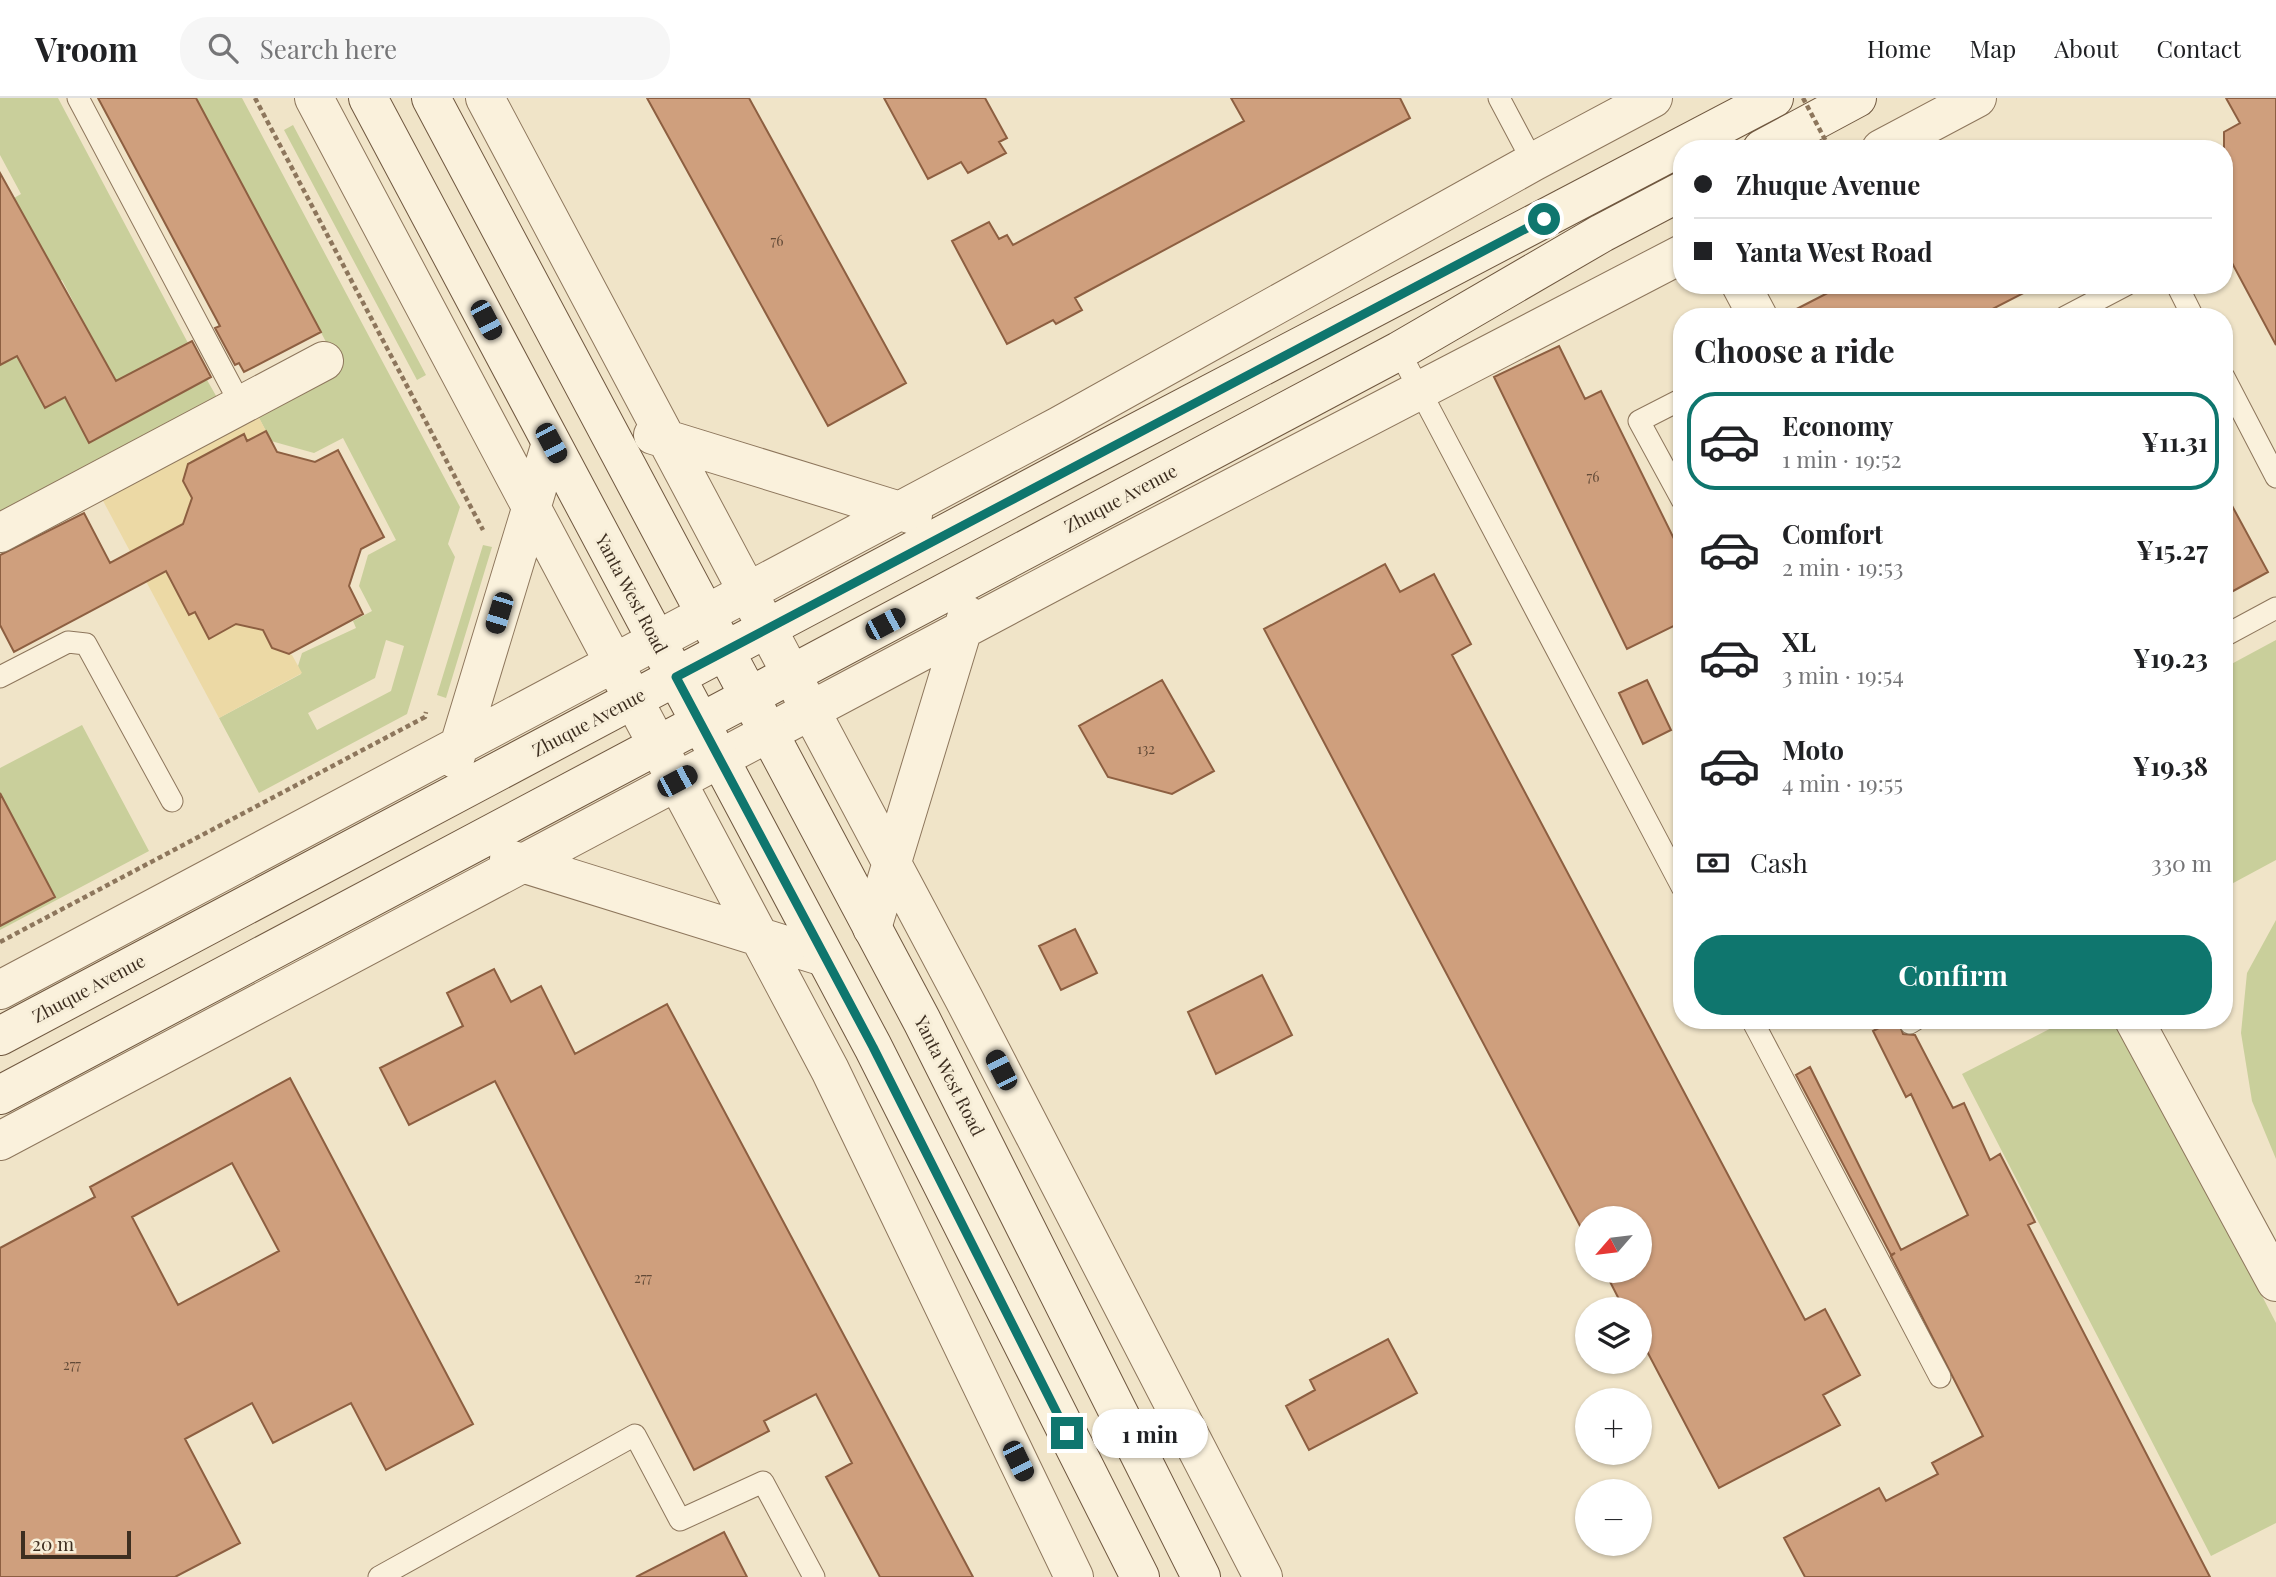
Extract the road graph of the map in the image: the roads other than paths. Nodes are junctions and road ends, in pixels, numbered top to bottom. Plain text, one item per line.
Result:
1 (78, 98) edge
2 (314, 98) edge
3 (368, 98) edge
4 (431, 98) edge
5 (485, 98) edge
6 (1499, 98) edge
7 (1653, 98) edge
8 (1774, 98) edge
9 (1857, 98) edge
10 (1977, 98) edge
11 (1694, 140) edge
12 (1779, 140) edge
13 (1898, 140) edge
14 (1673, 151) edge
15 (1532, 162) junction
16 (1673, 196) edge
17 (1673, 259) edge
18 (2109, 294) edge
19 (2082, 308) edge
20 (1399, 351) junction
21 (324, 361) dead end
22 (1420, 391) junction
23 (2233, 394) edge
24 (1673, 404) edge
25 (241, 405) junction
26 (602, 420) junction
27 (667, 439) junction
28 (551, 443) junction
29 (2276, 477) edge
30 (1673, 483) edge
31 (531, 507) junction
32 (900, 511) junction
33 (955, 528) junction
34 (0, 533) edge
35 (979, 574) junction
36 (748, 592) junction
37 (2276, 608) edge
38 (706, 614) junction
39 (767, 628) junction
40 (963, 629) junction
41 (2233, 631) edge
42 (656, 640) junction
43 (725, 650) junction
44 (614, 663) junction
45 (791, 674) junction
46 (0, 677) edge
47 (676, 677) junction
48 (750, 696) junction
49 (633, 699) junction
50 (811, 710) junction
51 (700, 723) junction
52 (769, 733) junction
53 (460, 745) junction
54 (658, 745) junction
55 (719, 759) junction
56 (677, 781) junction
57 (442, 801) junction
58 (172, 802) dead end
59 (467, 847) junction
60 (523, 863) junction
61 (892, 863) junction
62 (1673, 870) edge
63 (872, 928) junction
64 (760, 937) junction
65 (824, 957) junction
66 (0, 990) edge
67 (1757, 1029) edge
68 (2139, 1029) edge
69 (0, 1036) edge
70 (0, 1095) edge
71 (0, 1141) edge
72 (2276, 1282) edge
73 (1940, 1377) dead end
74 (379, 1577) edge
75 (814, 1577) edge
76 (1074, 1577) edge
77 (1140, 1577) edge
78 (1201, 1577) edge
79 (1263, 1577) edge

1 - 25 lane
2 - 31 street
3 - 28 street, Yanta West Road
4 - 26 street, Yanta West Road
5 - 27 street
6 - 15 lane
7 - 15 street
8 - 11 street, Zhuque Avenue
9 - 12 street
10 - 13 street
14 - 33 street, Zhuque Avenue
15 - 32 street
16 - 20 street, Zhuque Avenue
17 - 22 street
18 - 19 lane
20 - 22 lane
20 - 35 street, Zhuque Avenue
21 - 25 street
22 - 40 street
22 - 62 lane
23 - 29 lane
24 - 30 lane
25 - 34 street
26 - 27 street
26 - 38 street, Yanta West Road
27 - 32 street
27 - 36 street
28 - 31 street
28 - 42 street, Yanta West Road
31 - 44 street
31 - 53 street
32 - 33 street
32 - 36 street
33 - 39 street, Zhuque Avenue
35 - 40 street
35 - 45 street, Zhuque Avenue
36 - 38 street
36 - 39 street
37 - 41 lane
38 - 42 street
38 - 43 street, Yanta West Road
39 - 43 street, Zhuque Avenue
39 - 45 street
40 - 50 street
40 - 61 street
42 - 44 street
42 - 47 street, Yanta West Road
43 - 47 street, Zhuque Avenue
43 - 48 street, Yanta West Road
44 - 49 street
44 - 53 street
45 - 48 street, Zhuque Avenue
45 - 50 street
46 - 58 lane
47 - 49 street, Zhuque Avenue
47 - 51 street, Yanta West Road
48 - 51 street, Zhuque Avenue
48 - 52 street, Yanta West Road
49 - 54 street
49 - 57 street, Zhuque Avenue
50 - 52 street
50 - 61 street
51 - 54 street, Zhuque Avenue
51 - 55 street, Yanta West Road
52 - 55 street
52 - 63 street, Yanta West Road
53 - 57 street
53 - 66 street
54 - 56 street
54 - 59 street, Zhuque Avenue
55 - 56 street
55 - 65 street, Yanta West Road
56 - 60 street
56 - 64 street
57 - 69 street, Zhuque Avenue
59 - 60 street
59 - 70 street, Zhuque Avenue
60 - 64 street
60 - 71 street
61 - 63 street
61 - 79 street
63 - 78 street, Yanta West Road
64 - 65 street
64 - 76 street
65 - 77 street, Yanta West Road
67 - 73 lane
68 - 72 street
74 - 75 lane

